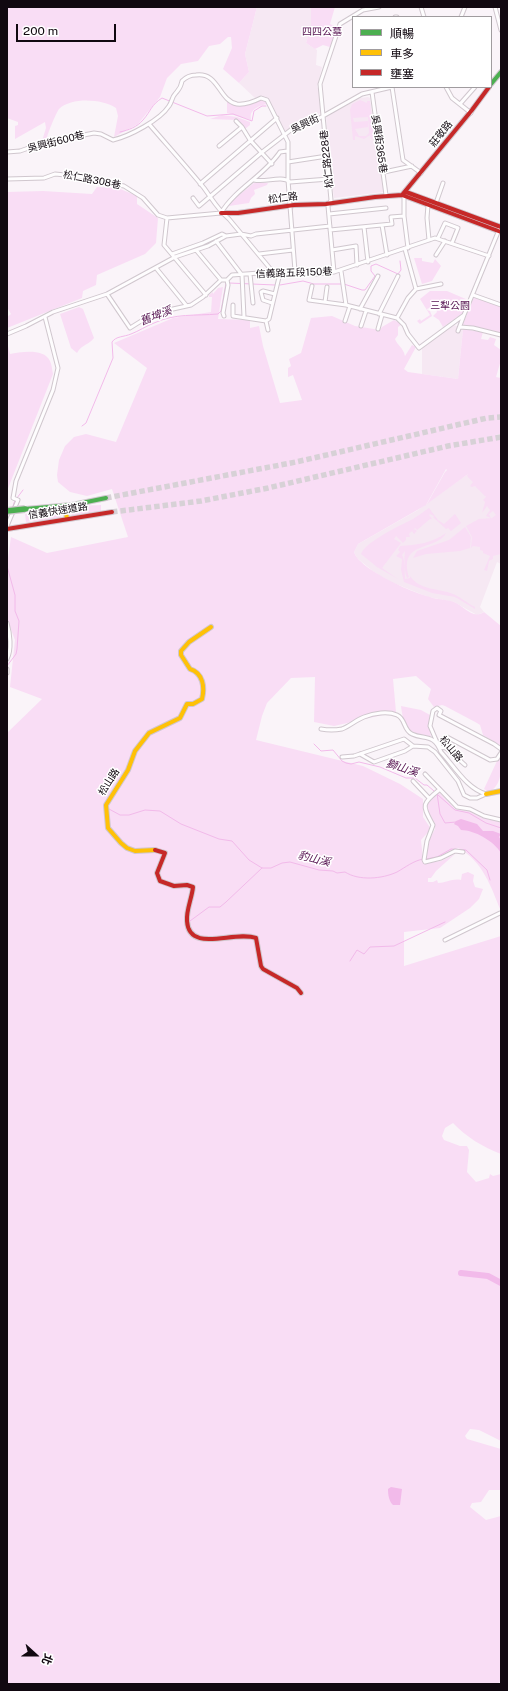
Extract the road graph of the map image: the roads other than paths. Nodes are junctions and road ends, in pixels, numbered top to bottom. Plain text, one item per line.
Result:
1 (379, 7) edge
2 (495, 7) edge
3 (501, 10) edge
4 (496, 11) junction
5 (352, 16) edge
6 (352, 16) edge
7 (501, 30) edge
8 (500, 76) edge
9 (492, 83) edge
10 (388, 88) edge
11 (392, 88) edge
12 (447, 88) edge
13 (474, 88) edge
14 (488, 88) edge
15 (372, 92) junction
16 (460, 104) junction
17 (471, 112) junction
18 (324, 115) junction
19 (277, 118) junction
20 (236, 121) dead end
21 (149, 124) junction
22 (242, 127) junction
23 (285, 134) junction
24 (250, 140) junction
25 (218, 146) dead end
26 (287, 151) junction
27 (7, 152) edge
28 (262, 153) junction
29 (327, 156) junction
30 (288, 162) junction
31 (272, 164) junction
32 (412, 166) junction
33 (384, 172) junction
34 (421, 173) junction
35 (329, 179) junction
36 (7, 180) edge
37 (254, 180) junction
38 (288, 180) junction
39 (443, 183) dead end
40 (200, 184) junction
41 (404, 194) junction
42 (386, 195) junction
43 (211, 197) junction
44 (193, 198) dead end
45 (436, 203) junction
46 (330, 204) junction
47 (428, 205) junction
48 (290, 206) junction
49 (386, 208) dead end
50 (221, 213) junction
51 (329, 214) junction
52 (404, 216) junction
53 (167, 218) junction
54 (382, 225) junction
55 (364, 227) junction
56 (330, 228) junction
57 (500, 228) edge
58 (291, 229) junction
59 (241, 234) junction
60 (226, 236) junction
61 (438, 238) junction
62 (429, 240) junction
63 (216, 241) junction
64 (445, 241) junction
65 (452, 243) junction
66 (407, 249) junction
67 (196, 250) junction
68 (293, 250) junction
69 (332, 250) junction
70 (259, 254) junction
71 (174, 255) junction
72 (387, 255) junction
73 (436, 255) dead end
74 (489, 256) junction
75 (368, 262) junction
76 (357, 265) junction
77 (156, 268) junction
78 (295, 271) junction
79 (341, 271) junction
80 (273, 272) junction
81 (334, 272) junction
82 (280, 273) junction
83 (250, 274) junction
84 (242, 275) junction
85 (378, 276) dead end
86 (398, 276) dead end
87 (221, 280) junction
88 (227, 280) junction
89 (441, 284) dead end
90 (312, 286) dead end
91 (327, 287) dead end
92 (416, 289) junction
93 (107, 294) junction
94 (275, 294) junction
95 (206, 295) junction
96 (473, 295) junction
97 (325, 302) junction
98 (253, 303) dead end
99 (272, 303) junction
100 (186, 305) junction
101 (233, 305) dead end
102 (501, 305) edge
103 (348, 306) junction
104 (360, 309) junction
105 (366, 311) junction
106 (381, 315) junction
107 (464, 315) junction
108 (224, 316) dead end
109 (45, 317) junction
110 (244, 317) junction
111 (397, 318) junction
112 (266, 321) junction
113 (345, 321) dead end
114 (361, 326) dead end
115 (460, 327) junction
116 (378, 329) dead end
117 (268, 330) dead end
118 (458, 331) dead end
119 (7, 334) edge
120 (501, 335) edge
121 (106, 498) tunnel mouth
122 (65, 506) junction
123 (7, 511) edge
124 (112, 512) tunnel mouth
125 (66, 519) junction
126 (7, 527) edge
127 (7, 623) edge
128 (211, 627) dead end
129 (7, 659) edge
130 (320, 729) dead end
131 (441, 740) junction
132 (435, 741) junction
133 (413, 746) junction
134 (439, 747) junction
135 (501, 749) edge
136 (501, 753) edge
137 (360, 754) junction
138 (342, 757) dead end
139 (465, 764) dead end
140 (425, 774) dead end
141 (412, 780) dead end
142 (439, 790) junction
143 (501, 791) edge
144 (486, 794) junction
145 (429, 798) junction
146 (501, 820) edge
147 (461, 849) dead end
148 (500, 913) edge
149 (445, 940) dead end
150 (301, 993) dead end

1 - 5 street, 松仁路228巷
2 - 4 street
3 - 4 street
4 - 7 street
6 - 18 street, 松仁路228巷
8 - 9 main road
10 - 15 street, 吳興街
11 - 32 street
12 - 16 street
13 - 16 street
14 - 17 main road, 莊敬路
15 - 18 street, 吳興街
15 - 33 street, 吳興街365巷
16 - 17 street
17 - 34 main road, 莊敬路
18 - 23 street, 吳興街
18 - 29 street, 松仁路228巷
19 - 21 street, 吳興街600巷
19 - 23 street
19 - 24 street
20 - 22 street
21 - 27 street, 吳興街600巷
21 - 40 street
22 - 24 street
22 - 25 street
23 - 26 street
23 - 28 street, 吳興街
24 - 28 street
24 - 40 street
26 - 30 street
26 - 31 street
28 - 31 street
28 - 43 street, 吳興街
29 - 30 street
29 - 35 street, 松仁路228巷
30 - 38 street
31 - 37 street
32 - 33 street
32 - 34 street
33 - 42 street, 吳興街365巷
34 - 41 main road, 莊敬路
35 - 38 street
35 - 46 street, 松仁路228巷
36 - 53 street, 松仁路308巷
37 - 38 street
37 - 50 street
38 - 48 street
39 - 45 street
40 - 43 street
41 - 42 main road, 松仁路
41 - 45 main road, 松仁路
41 - 47 main road, 松仁路
41 - 52 street
42 - 46 main road, 松仁路
43 - 44 street
43 - 50 street
45 - 57 main road, 松仁路
46 - 48 main road, 松仁路
46 - 51 street, 松仁路228巷
47 - 57 main road, 松仁路
47 - 62 street
48 - 50 main road, 松仁路
48 - 58 street
49 - 51 street
50 - 53 street, 松仁路
50 - 59 street
51 - 56 street, 松仁路228巷
52 - 54 street
52 - 66 street
53 - 71 street
54 - 55 street
54 - 72 street
55 - 56 street
55 - 75 street
56 - 58 street
56 - 69 street, 松仁路228巷
57 - 74 street
58 - 59 street
58 - 68 street
59 - 60 street
59 - 70 street
60 - 63 street
60 - 71 street
61 - 62 street, 信義路五段150巷
61 - 64 street
61 - 65 street
62 - 66 street, 信義路五段150巷
63 - 67 street
63 - 84 street
64 - 65 street
64 - 73 street
65 - 74 street
66 - 72 street, 信義路五段150巷
66 - 92 street
67 - 71 street
67 - 87 street
68 - 70 street
68 - 78 street
69 - 76 street
69 - 81 street, 松仁路228巷
70 - 80 street
71 - 77 street
71 - 95 street
72 - 75 street, 信義路五段150巷
74 - 96 street
75 - 76 street, 信義路五段150巷
76 - 79 street, 信義路五段150巷
77 - 93 street
77 - 100 street
78 - 81 street, 信義路五段150巷
78 - 82 street, 信義路五段150巷
79 - 81 street, 信義路五段150巷
79 - 103 street
80 - 82 street, 信義路五段150巷
80 - 83 street, 信義路五段150巷
82 - 94 street
83 - 84 street, 信義路五段150巷
83 - 98 street
84 - 88 street, 信義路五段150巷
84 - 110 street
85 - 104 street
86 - 106 street
87 - 88 street, 信義路五段150巷
87 - 95 street
88 - 108 street
89 - 92 street
90 - 97 street
91 - 97 street
92 - 111 street
93 - 100 street
93 - 109 street
94 - 99 street
94 - 99 street
95 - 100 street
96 - 102 street
96 - 107 street
97 - 103 street
99 - 112 street
101 - 110 street
103 - 104 street
103 - 113 street
104 - 105 street
105 - 106 street
105 - 114 street
106 - 111 street
106 - 116 street
107 - 111 street
107 - 115 street
109 - 119 street
109 - 126 street
110 - 112 street
112 - 117 street
115 - 118 street
115 - 120 street
121 - 122 main road, 信義快速道路
122 - 123 main road, 信義快速道路, bridge
122 - 125 main road
124 - 125 main road, 信義快速道路
125 - 126 main road, 信義快速道路
127 - 129 street
128 - 150 main road, 松山路
130 - 132 street, 松山路
131 - 132 street
131 - 134 street
131 - 136 street
132 - 134 street, 松山路
132 - 135 street
133 - 137 street
133 - 137 street
133 - 144 street
134 - 139 street
134 - 144 street, 松山路
137 - 138 street
140 - 142 street
141 - 145 street
142 - 145 street
142 - 146 street
143 - 144 main road
145 - 147 street
148 - 149 street

